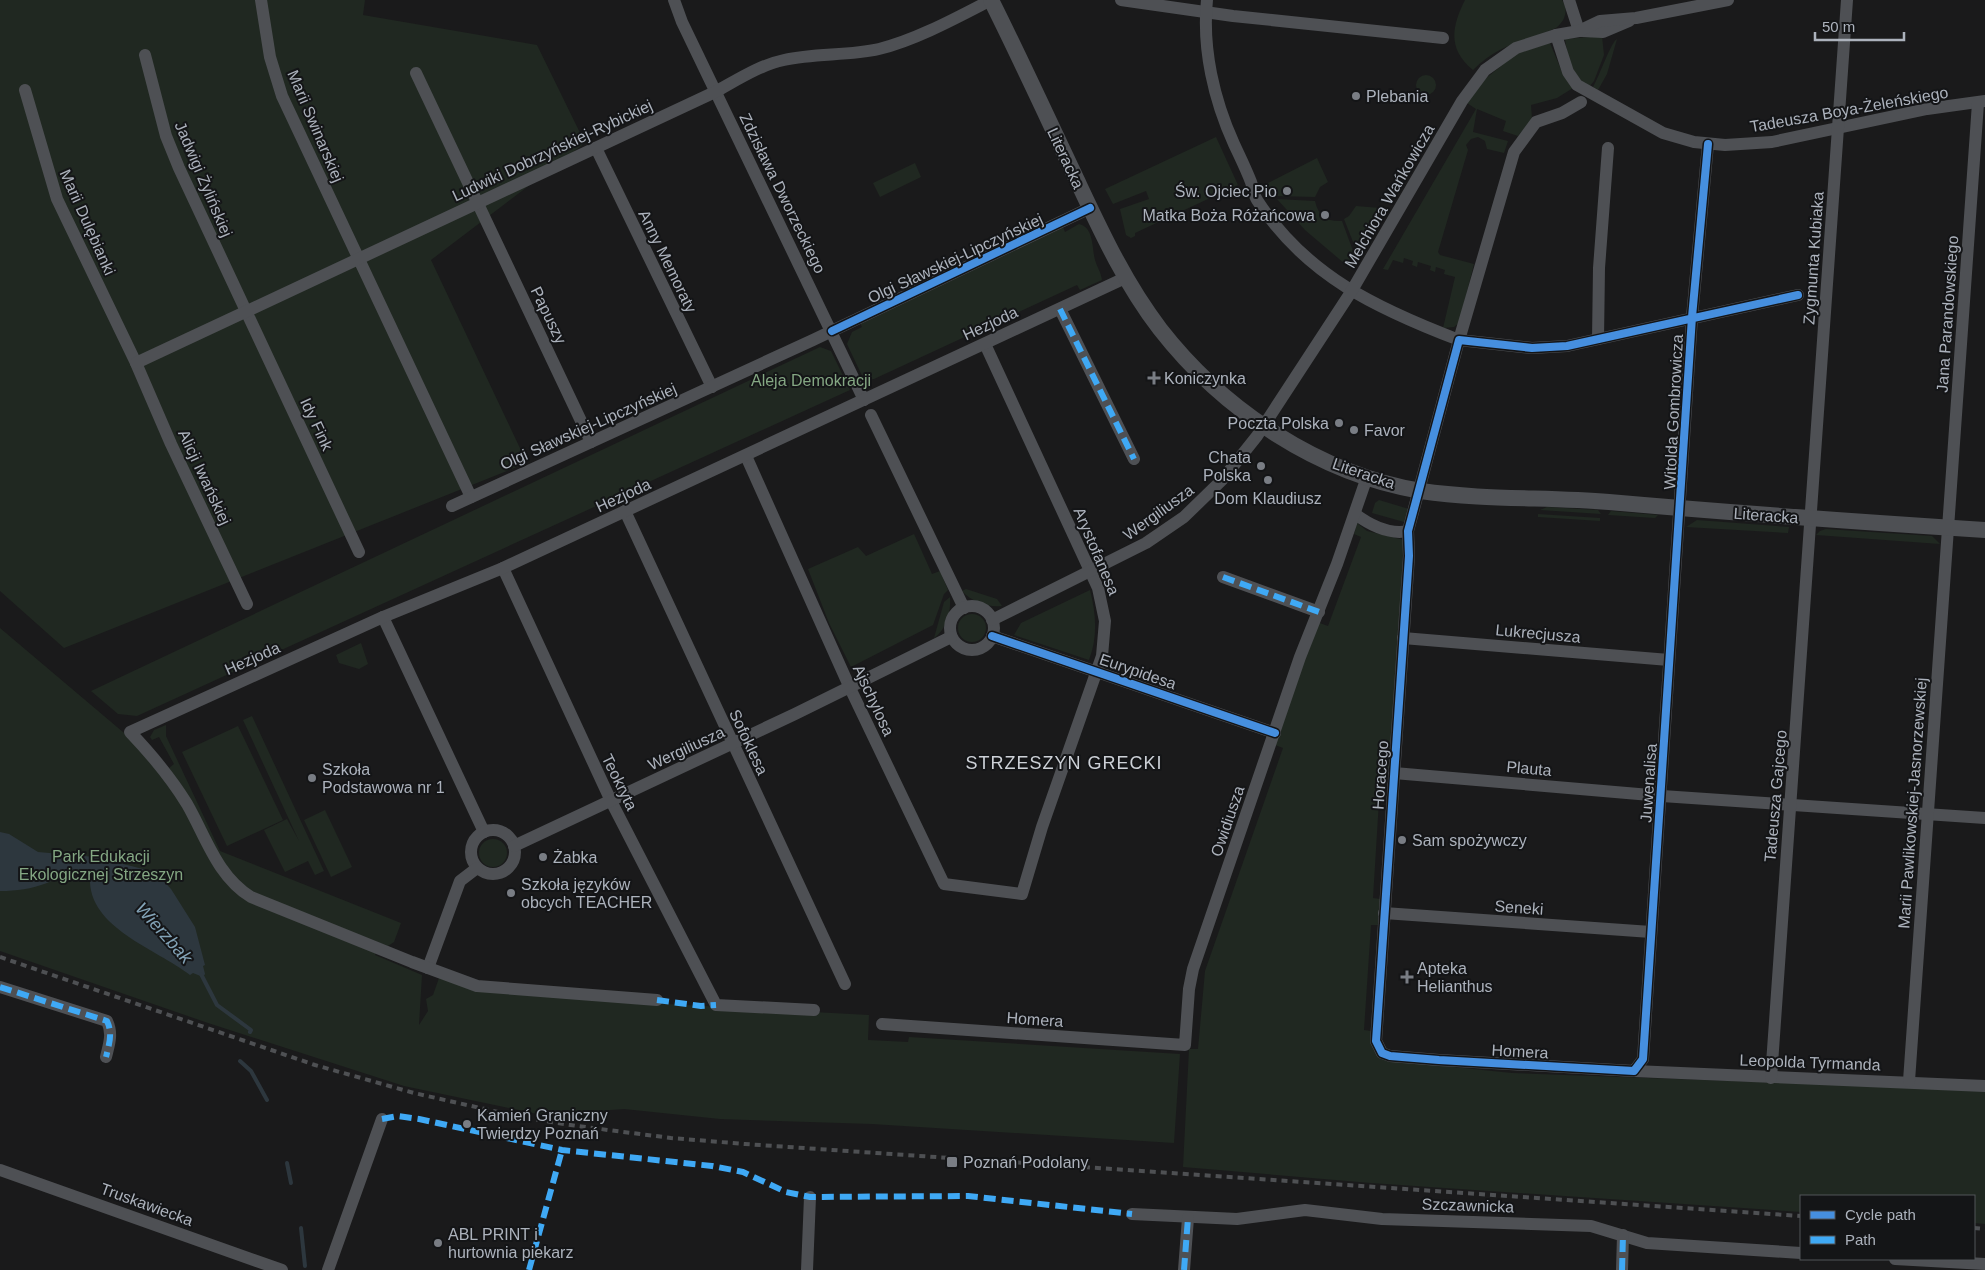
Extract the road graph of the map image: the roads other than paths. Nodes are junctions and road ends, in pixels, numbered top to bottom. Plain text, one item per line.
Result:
1 (261, 0) edge
2 (674, 0) edge
3 (991, 0) edge
4 (1121, 0) edge
5 (1569, 0) edge
6 (1728, 0) edge
7 (1847, 0) edge
8 (1207, 5) edge
9 (1579, 30) junction
10 (1556, 35) junction
11 (1442, 38) dead end
12 (145, 55) dead end
13 (416, 73) dead end
14 (25, 90) dead end
15 (716, 92) junction
16 (1581, 102) dead end
17 (1982, 102) edge
18 (1839, 128) junction
19 (1708, 144) junction
20 (596, 148) junction
21 (1608, 148) dead end
22 (476, 202) junction
23 (1090, 208) junction
24 (359, 259) junction
25 (1125, 278) junction
26 (1351, 292) junction
27 (1798, 295) dead end
28 (1060, 309) junction
29 (246, 310) junction
30 (1692, 317) junction
31 (832, 331) junction
32 (1598, 339) junction
33 (1459, 340) junction
34 (985, 344) junction
35 (136, 363) junction
36 (712, 387) junction
37 (864, 400) junction
38 (871, 416) dead end
39 (1264, 426) junction
40 (591, 442) junction
41 (746, 456) junction
42 (1134, 458) dead end
43 (1367, 476) junction
44 (1420, 490) junction
45 (471, 497) junction
46 (452, 506) dead end
47 (1681, 509) junction
48 (625, 511) junction
49 (1355, 514) junction
50 (1811, 518) junction
51 (1950, 528) junction
52 (1985, 530) edge
53 (1408, 531) junction
54 (359, 552) dead end
55 (503, 568) junction
56 (1091, 572) junction
57 (1223, 577) dead end
58 (247, 604) dead end
59 (964, 608) junction
60 (1319, 612) junction
61 (382, 617) junction
62 (992, 620) junction
63 (992, 636) junction
64 (951, 637) junction
65 (1403, 638) junction
66 (1670, 660) junction
67 (1098, 672) junction
68 (850, 688) junction
69 (1275, 733) junction
70 (732, 744) junction
71 (1394, 773) junction
72 (1662, 796) junction
73 (611, 801) junction
74 (1791, 803) junction
75 (1926, 814) junction
76 (1985, 818) edge
77 (484, 832) junction
78 (514, 846) junction
79 (477, 868) junction
80 (1022, 894) joint
81 (1384, 914) junction
82 (1651, 932) junction
83 (428, 968) junction
84 (845, 984) dead end
85 (0, 987) edge
86 (657, 1000) dead end
87 (814, 1010) dead end
88 (882, 1024) dead end
89 (1185, 1045) joint
90 (1390, 1056) joint
91 (106, 1057) dead end
92 (1634, 1071) junction
93 (1772, 1078) junction
94 (1909, 1081) junction
95 (1985, 1086) edge
96 (382, 1119) dead end
97 (0, 1170) edge
98 (810, 1196) dead end
99 (1132, 1214) dead end
100 (1188, 1218) junction
101 (1623, 1235) junction
102 (1800, 1253) edge
103 (1912, 1260) edge
104 (1985, 1264) edge
105 (282, 1270) edge
106 (328, 1270) edge
107 (807, 1270) edge
108 (1184, 1270) edge
109 (1622, 1270) edge

1 - 24 street, Marii Swinarskiej
2 - 15 street, Zdzisława Dworzeckiego
3 - 15 street, Ludwiki Dobrzyńskiej-Rybickiej
3 - 23 street, Literacka
4 - 8 street
5 - 9 street
6 - 9 street, Melchiora Wańkowicza
7 - 18 street, Zygmunta Kubiaka
8 - 11 street
8 - 26 street, Witolda Gombrowicza
9 - 10 street, Melchiora Wańkowicza
10 - 19 street, Tadeusza Boya-Żeleńskiego
10 - 26 street, Melchiora Wańkowicza
12 - 29 street, Jadwigi Żylińskiej
13 - 22 street, Papuszy
14 - 35 street, Marii Dulębianki
15 - 20 street, Ludwiki Dobrzyńskiej-Rybickiej
15 - 31 street, Zdzisława Dworzeckiego
16 - 33 street
17 - 18 street, Tadeusza Boya-Żeleńskiego
17 - 51 street, Jana Parandowskiego
18 - 19 street, Tadeusza Boya-Żeleńskiego
18 - 50 street, Zygmunta Kubiaka
19 - 30 street, Witolda Gombrowicza
20 - 22 street, Ludwiki Dobrzyńskiej-Rybickiej
20 - 36 street, Anny Memoraty
21 - 32 street
22 - 24 street, Ludwiki Dobrzyńskiej-Rybickiej
22 - 40 street, Papuszy
23 - 25 street, Literacka
23 - 31 street, Olgi Sławskiej-Lipczyńskiej
24 - 29 street, Ludwiki Dobrzyńskiej-Rybickiej
24 - 45 street, Marii Swinarskiej
25 - 28 street, Hezjoda
25 - 39 street, Literacka
26 - 33 street, Witolda Gombrowicza
26 - 39 street, Melchiora Wańkowicza
27 - 30 street, Witolda Gombrowicza
28 - 34 street, Hezjoda
28 - 42 street
29 - 35 street, Ludwiki Dobrzyńskiej-Rybickiej
29 - 54 street, Idy Fink
30 - 32 street, Witolda Gombrowicza
30 - 47 street, Witolda Gombrowicza
31 - 36 street, Olgi Sławskiej-Lipczyńskiej
31 - 37 street, Zdzisława Dworzeckiego
32 - 33 street, Witolda Gombrowicza
33 - 44 street
34 - 37 street, Hezjoda
34 - 56 street, Arystofanesa
35 - 58 street, Alicji Iwańskiej
36 - 40 street, Olgi Sławskiej-Lipczyńskiej
37 - 41 street, Hezjoda
38 - 59 street
39 - 43 street, Literacka
39 - 56 street, Wergiliusza
40 - 45 street, Olgi Sławskiej-Lipczyńskiej
41 - 48 street, Hezjoda
41 - 68 street, Ajschylosa
43 - 44 street, Literacka
43 - 49 street, Owidiusza
44 - 47 street, Literacka
44 - 53 street, Horacego
45 - 46 street, Olgi Sławskiej-Lipczyńskiej
47 - 50 street, Literacka
47 - 66 street, Juwenalisa
48 - 55 street, Hezjoda
48 - 70 street, Sofoklesa
49 - 53 street
49 - 60 street, Owidiusza
50 - 51 street, Literacka
50 - 74 street, Tadeusza Gajcego
51 - 52 street, Literacka
51 - 75 street, Marii Pawlikowskiej-Jasnorzewskiej
53 - 65 street, Horacego
55 - 61 street, Hezjoda
55 - 73 street, Teokryta
56 - 62 street, Wergiliusza
56 - 67 street, Arystofanesa
57 - 60 street
59 - 62 street
59 - 64 street
60 - 69 street, Owidiusza
61 - 77 street
61 - 83 street, Hezjoda
62 - 63 street
63 - 64 street
63 - 67 street, Eurypidesa
64 - 68 street, Wergiliusza
65 - 66 street, Lukrecjusza
65 - 71 street, Horacego
66 - 72 street, Juwenalisa
67 - 69 street, Eurypidesa
67 - 80 street, Arystofanesa
68 - 70 street, Wergiliusza
68 - 80 street, Ajschylosa
69 - 89 street, Owidiusza
70 - 73 street, Wergiliusza
70 - 84 street, Sofoklesa
71 - 72 street, Plauta
71 - 81 street, Horacego
72 - 74 street, Plauta
72 - 82 street, Juwenalisa
73 - 78 street, Wergiliusza
73 - 87 street, Teokryta
74 - 75 street, Plauta
74 - 93 street, Tadeusza Gajcego
75 - 76 street, Plauta
75 - 94 street, Marii Pawlikowskiej-Jasnorzewskiej
77 - 78 street
77 - 79 street
78 - 79 street
79 - 83 street
81 - 82 street, Seneki
81 - 90 street, Horacego
82 - 92 street, Juwenalisa
83 - 86 street
85 - 91 street
88 - 89 street, Homera
90 - 92 street, Homera
92 - 93 street, Leopolda Tyrmanda
93 - 94 street, Leopolda Tyrmanda
94 - 95 street, Leopolda Tyrmanda
96 - 106 street
97 - 105 street, Truskawiecka
98 - 107 street
99 - 100 street, Szczawnicka
100 - 101 street, Szczawnicka
100 - 108 street
101 - 102 street, Szczawnicka
101 - 109 street
103 - 104 street

